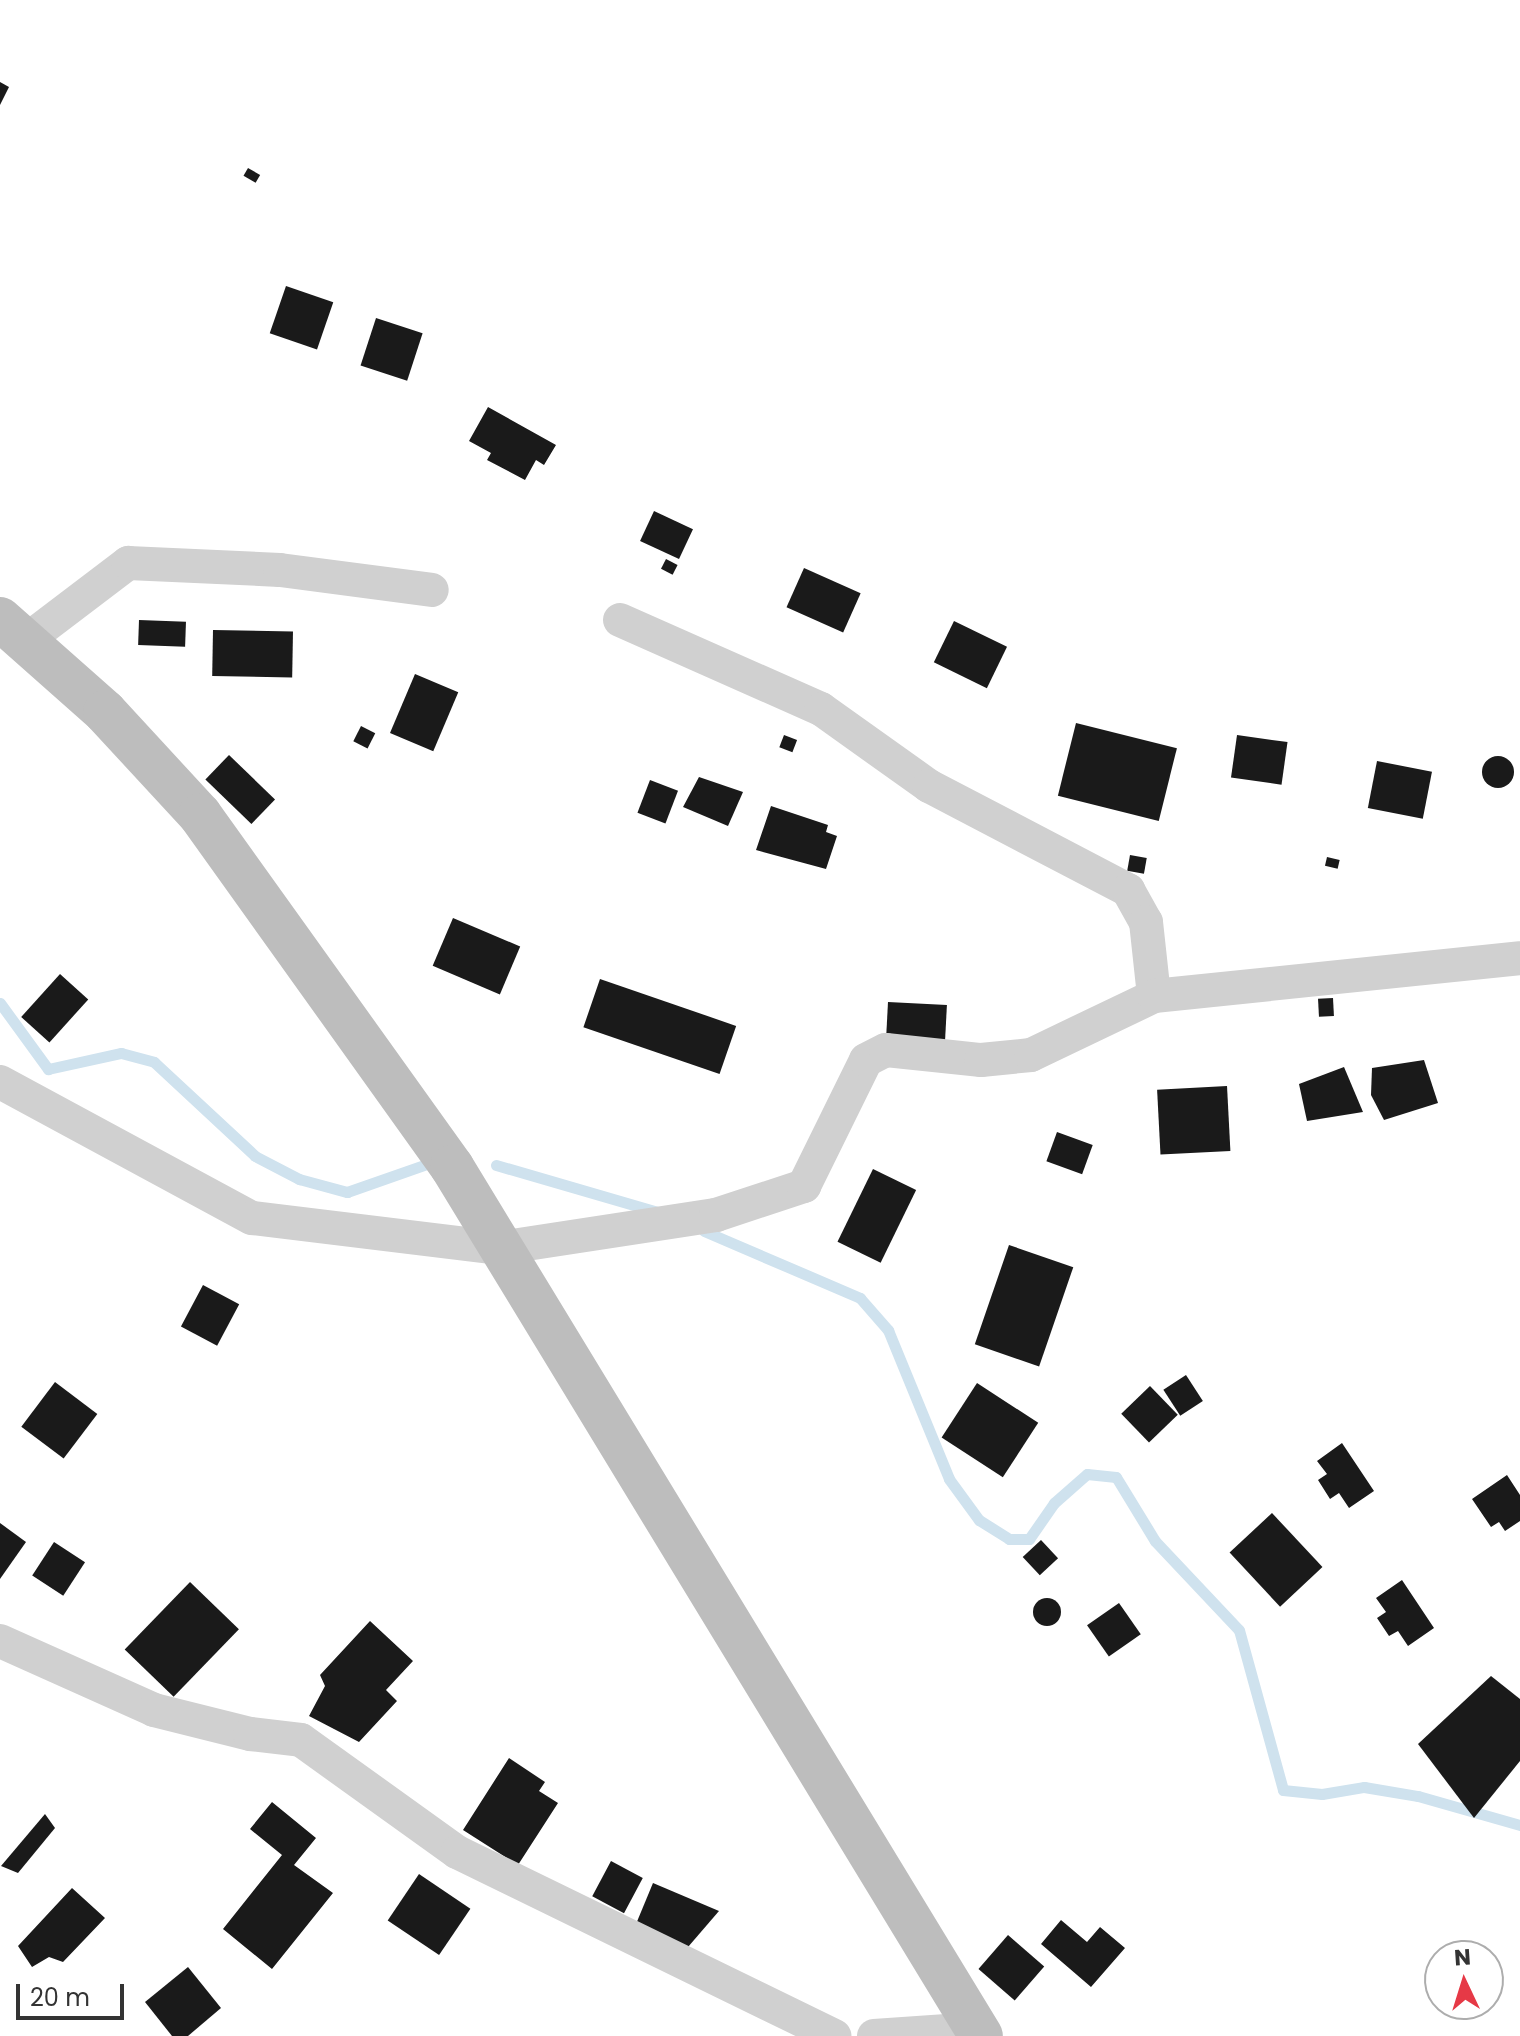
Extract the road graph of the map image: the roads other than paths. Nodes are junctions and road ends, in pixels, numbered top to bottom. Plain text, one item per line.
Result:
1 (432, 590) dead end
2 (620, 620) dead end
3 (14, 629) edge
4 (1520, 958) edge
5 (1154, 996) junction
6 (0, 1082) edge
7 (500, 1248) junction
8 (0, 1641) edge
9 (978, 2032) edge
10 (835, 2036) edge
11 (874, 2036) edge

1 - 3 street
2 - 5 street
3 - 7 main road
4 - 5 street
5 - 7 street
6 - 7 street
7 - 9 main road
8 - 10 street
9 - 11 street

